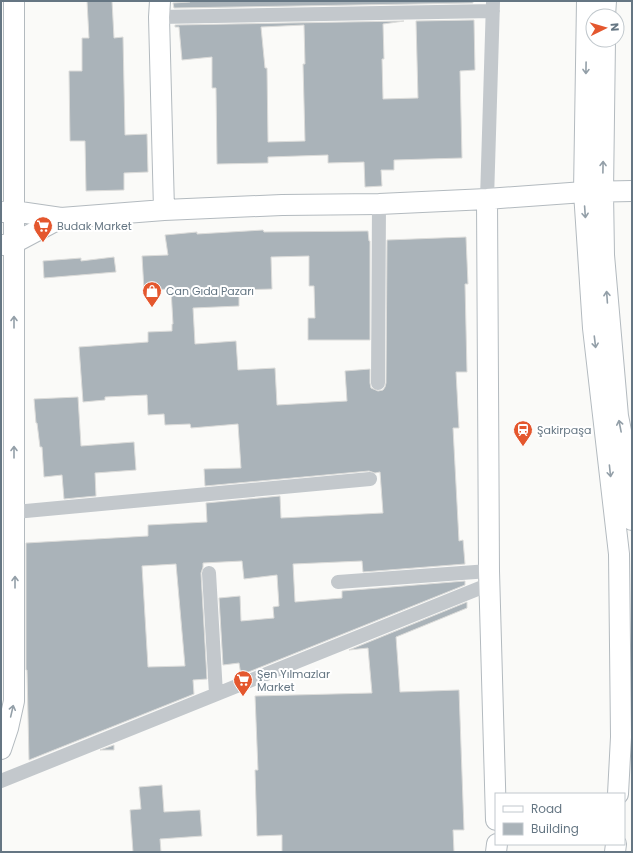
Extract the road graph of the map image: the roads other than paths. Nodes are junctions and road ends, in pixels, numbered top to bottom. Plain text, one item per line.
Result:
1 (14, 1) edge
2 (587, 1) edge
3 (493, 6) edge
4 (159, 9) edge
5 (604, 48) edge
6 (632, 191) edge
7 (594, 192) junction
8 (487, 199) junction
9 (379, 204) junction
10 (164, 210) junction
11 (7, 211) edge
12 (61, 218) junction
13 (7, 244) edge
14 (378, 383) dead end
15 (370, 479) dead end
16 (15, 512) junction
17 (632, 520) edge
18 (209, 573) dead end
19 (489, 578) junction
20 (338, 582) dead end
21 (216, 694) junction
22 (1, 749) edge
23 (1, 781) edge
24 (495, 793) edge
25 (618, 793) edge

1 - 11 main road
2 -> 7 main road
3 - 4 street
3 - 8 street
4 - 10 main road
7 -> 5 main road
6 - 7 main road
7 - 8 main road
17 -> 7 main road
7 -> 25 main road
8 - 9 main road
8 - 19 main road
9 - 10 main road
9 - 14 street
10 - 12 main road
11 - 12 main road
11 - 13 main road
12 - 13 main road
16 -> 13 main road
15 - 16 street
22 -> 16 main road
18 - 21 street
19 - 20 street
19 - 21 street
19 - 24 main road
21 - 23 street

